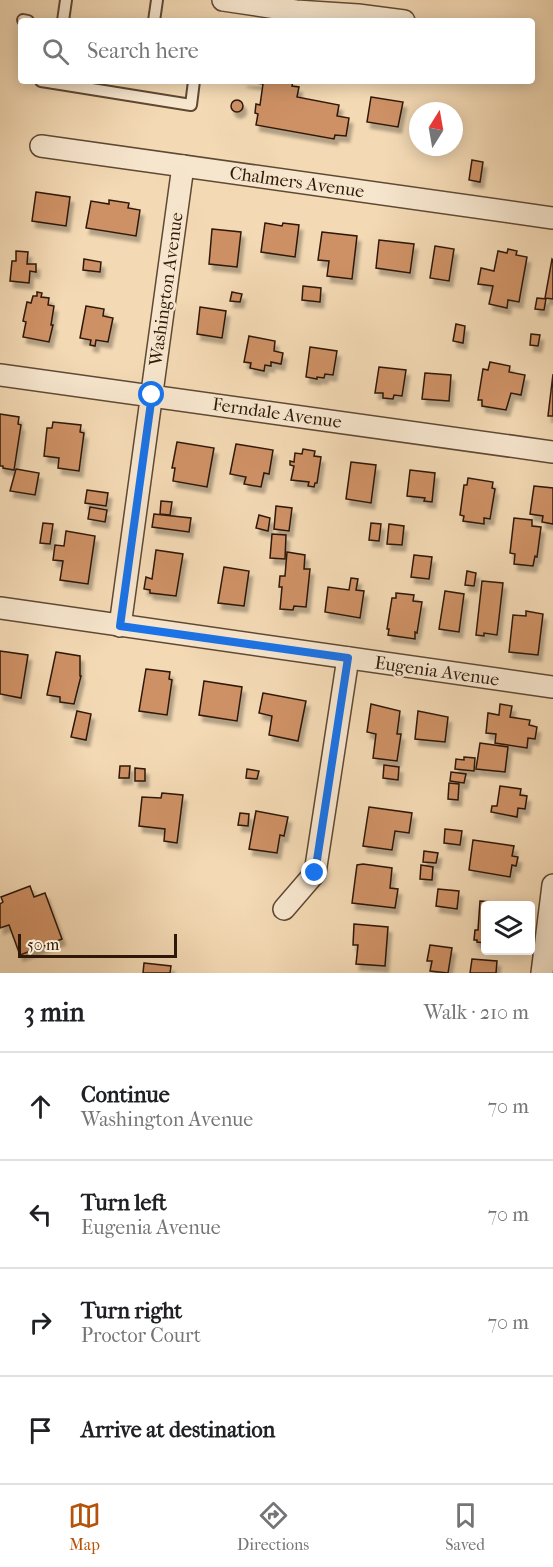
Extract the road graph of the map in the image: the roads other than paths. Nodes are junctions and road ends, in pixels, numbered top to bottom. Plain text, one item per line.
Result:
1 (66, 0) edge
2 (157, 0) edge
3 (223, 0) edge
4 (63, 18) edge
5 (154, 18) edge
6 (381, 18) edge
7 (66, 84) edge
8 (194, 84) edge
9 (41, 146) dead end
10 (183, 166) junction
11 (553, 218) edge
12 (0, 375) edge
13 (152, 395) junction
14 (553, 452) edge
15 (0, 608) edge
16 (120, 626) junction
17 (348, 658) junction
18 (553, 687) edge
19 (553, 885) edge
20 (284, 909) dead end
21 (542, 973) edge

1 - 4 lane
2 - 5 lane
3 - 6 street
7 - 8 lane
9 - 10 street, Chalmers Avenue
10 - 11 street, Chalmers Avenue
10 - 13 street, Washington Avenue
12 - 13 street, Ferndale Avenue
13 - 14 street, Ferndale Avenue
13 - 16 street, Washington Avenue
15 - 16 street, Eugenia Avenue
16 - 17 street, Eugenia Avenue
17 - 18 street, Eugenia Avenue
17 - 20 street
19 - 21 street

